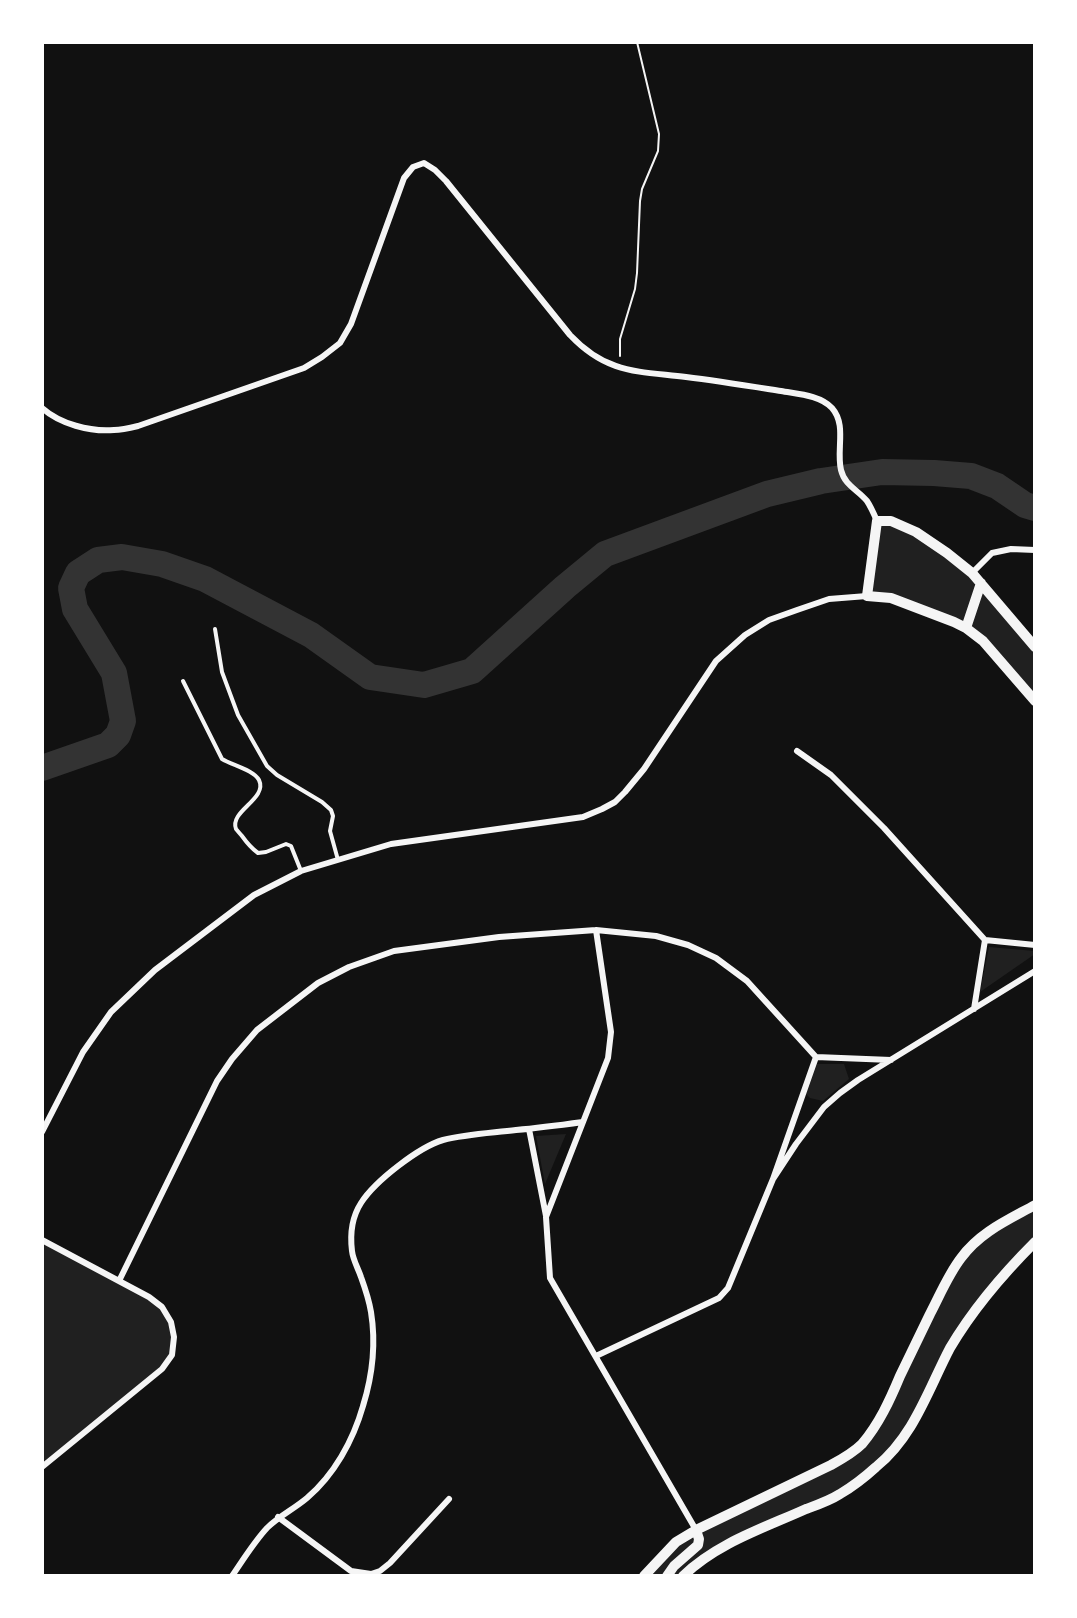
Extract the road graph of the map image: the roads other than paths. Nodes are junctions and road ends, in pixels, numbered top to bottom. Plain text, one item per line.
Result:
1 (42, 408) edge
2 (878, 521) junction
3 (1035, 550) edge
4 (972, 573) junction
5 (981, 584) junction
6 (867, 596) junction
7 (966, 628) junction
8 (215, 629) dead end
9 (1035, 647) edge
10 (183, 681) dead end
11 (1035, 701) edge
12 (797, 751) dead end
13 (338, 860) junction
14 (301, 871) junction
15 (596, 930) junction
16 (985, 940) junction
17 (1035, 945) edge
18 (1035, 971) edge
19 (974, 1009) junction
20 (816, 1057) junction
21 (891, 1060) junction
22 (584, 1122) junction
23 (530, 1129) junction
24 (42, 1132) edge
25 (773, 1179) junction
26 (1035, 1204) edge
27 (546, 1216) junction
28 (42, 1240) edge
29 (1035, 1242) edge
30 (119, 1281) junction
31 (596, 1356) junction
32 (42, 1467) edge
33 (449, 1499) dead end
34 (278, 1517) junction
35 (696, 1530) junction
36 (232, 1576) edge
37 (644, 1576) edge
38 (667, 1576) edge
39 (683, 1576) edge

1 - 2 street
2 - 4 street
2 - 6 street
3 - 4 street
4 - 5 street
5 - 7 street
5 - 9 street
6 - 7 street
6 - 13 street
7 - 11 street
8 - 13 lane
10 - 14 lane
12 - 16 street
13 - 14 street
14 - 24 street
15 - 20 street
15 - 22 street
15 - 30 street
16 - 17 street
16 - 19 street
18 - 19 street
19 - 21 street
20 - 21 street
20 - 25 street
21 - 25 street
22 - 23 street
22 - 27 street
23 - 27 street
23 - 34 street
25 - 31 street
26 - 35 street
27 - 31 street
28 - 30 street
29 - 39 street
30 - 32 street
31 - 35 street
33 - 34 street
34 - 36 street
35 - 37 street
35 - 38 street

